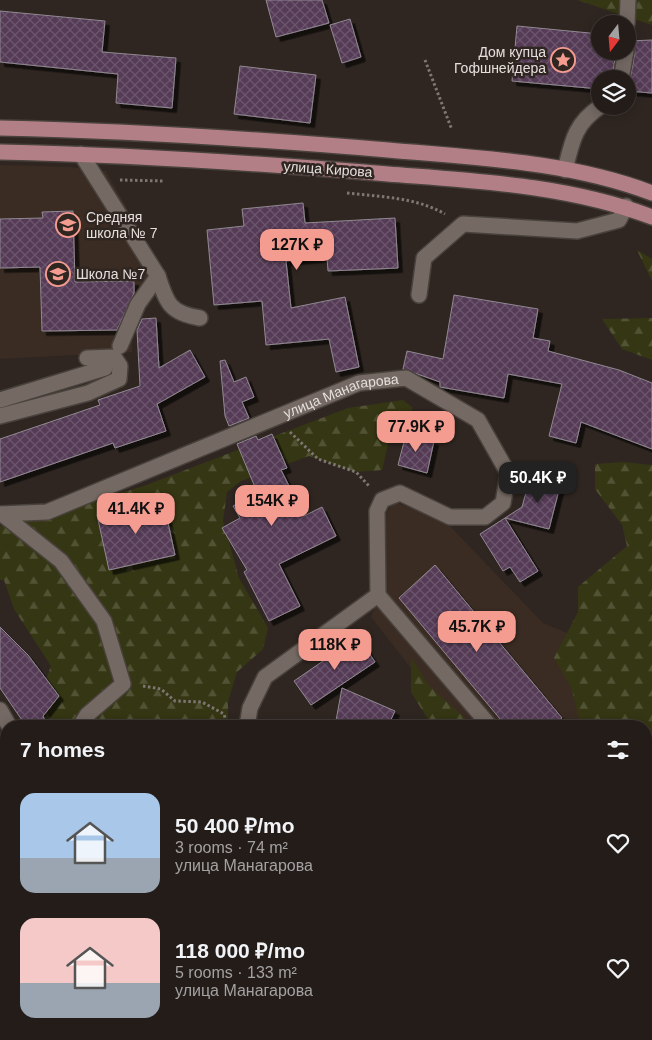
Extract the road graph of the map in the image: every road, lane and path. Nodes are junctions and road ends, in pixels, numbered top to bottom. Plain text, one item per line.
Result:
1 (628, 0) edge
2 (628, 15) edge
3 (424, 60) dead end
4 (591, 113) edge
5 (0, 128) edge
6 (452, 130) dead end
7 (0, 152) edge
8 (81, 154) junction
9 (565, 170) junction
10 (115, 180) dead end
11 (165, 181) dead end
12 (345, 193) dead end
13 (652, 193) edge
14 (626, 206) junction
15 (652, 216) edge
16 (463, 224) junction
17 (158, 276) junction
18 (418, 296) dead end
19 (200, 318) dead end
20 (120, 346) dead end
21 (86, 358) dead end
22 (105, 368) dead end
23 (0, 400) edge
24 (0, 416) edge
25 (279, 416) junction
26 (382, 500) junction
27 (1, 514) edge
28 (378, 595) junction
29 (161, 689) dead end
30 (84, 720) edge
31 (226, 720) edge
32 (248, 720) edge
33 (485, 720) edge

1 - 2 street
3 - 6 path
4 - 9 street
5 - 9 main road, улица Кирова
7 - 8 main road, улица Кирова
8 - 14 main road, улица Кирова
8 - 17 street
9 - 13 main road, улица Кирова
10 - 11 path
12 - 16 path
14 - 15 main road, улица Кирова
14 - 16 street
16 - 18 street
17 - 19 street
17 - 20 street
21 - 24 street
22 - 23 street
25 - 26 path
25 - 26 street, улица Манагарова
25 - 27 street, улица Манагарова
26 - 28 street
27 - 30 street
28 - 32 street
28 - 33 street
29 - 31 path

